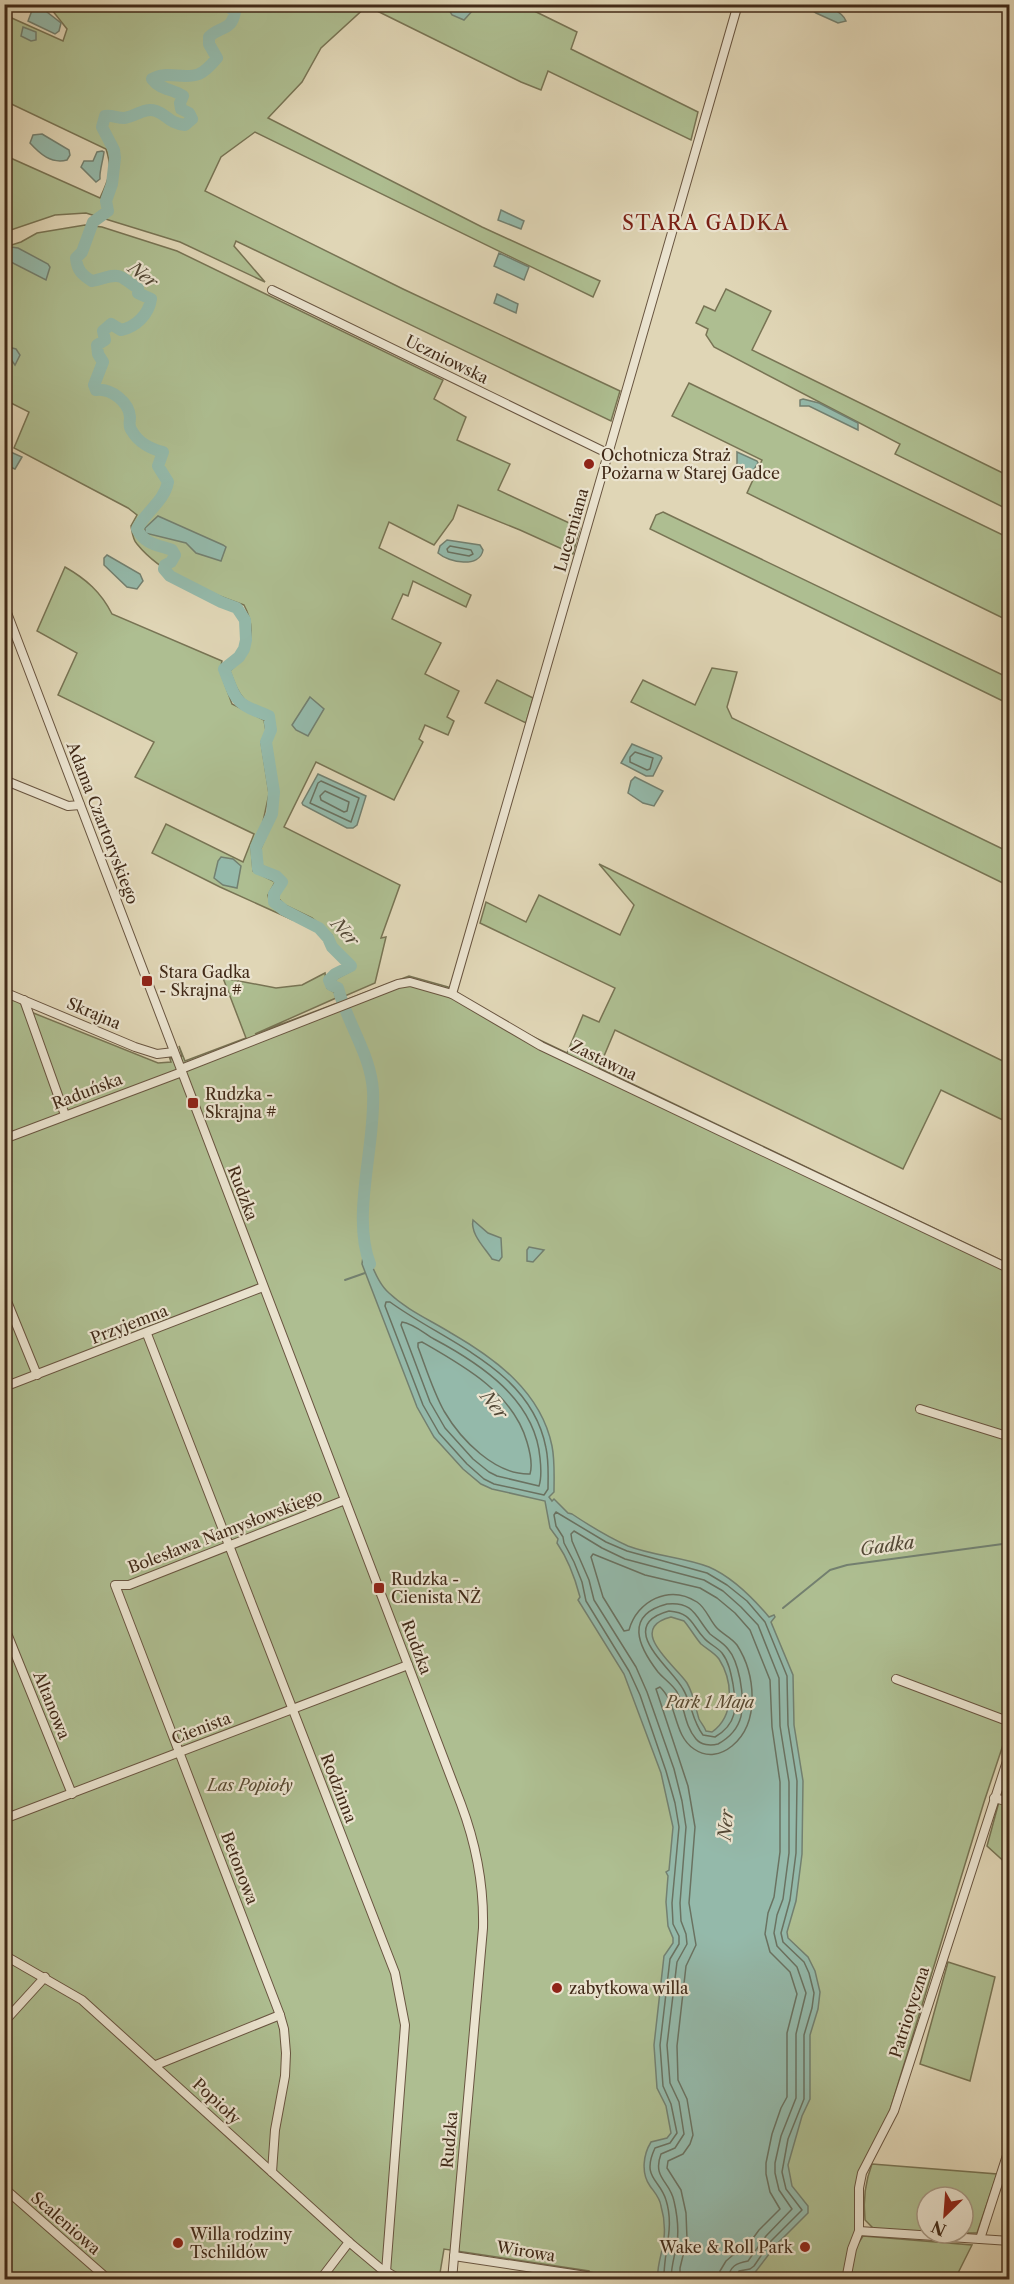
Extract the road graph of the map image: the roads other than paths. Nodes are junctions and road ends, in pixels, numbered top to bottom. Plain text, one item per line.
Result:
1 (738, 4) edge
2 (272, 290) dead end
3 (609, 454) junction
4 (4, 605) edge
5 (4, 780) edge
6 (80, 805) junction
7 (4, 992) edge
8 (452, 994) junction
9 (24, 1000) junction
10 (174, 1052) junction
11 (181, 1071) junction
12 (65, 1115) junction
13 (4, 1139) edge
14 (1010, 1269) edge
15 (263, 1287) junction
16 (4, 1294) edge
17 (147, 1334) junction
18 (37, 1375) junction
19 (4, 1388) edge
20 (920, 1409) dead end
21 (1010, 1437) edge
22 (345, 1500) junction
23 (229, 1546) junction
24 (115, 1585) joint
25 (4, 1626) edge
26 (408, 1665) junction
27 (896, 1679) dead end
28 (293, 1708) junction
29 (1010, 1722) edge
30 (180, 1752) junction
31 (1010, 1752) edge
32 (72, 1794) junction
33 (994, 1798) junction
34 (1010, 1802) edge
35 (4, 1819) edge
36 (4, 1954) edge
37 (45, 1977) junction
38 (280, 2015) junction
39 (4, 2022) edge
40 (156, 2065) junction
41 (1010, 2146) edge
42 (272, 2172) junction
43 (4, 2188) edge
44 (859, 2231) junction
45 (980, 2239) junction
46 (1010, 2241) edge
47 (349, 2242) junction
48 (454, 2256) junction
49 (386, 2272) junction
50 (574, 2276) edge
51 (593, 2277) dead end
52 (109, 2280) edge
53 (320, 2280) edge
54 (401, 2280) edge
55 (452, 2280) edge
56 (846, 2280) edge

1 - 3 street, Lucerniana
2 - 3 street, Uczniowska
3 - 8 street, Lucerniana
4 - 6 street, Adama Czartoryskiego
5 - 6 street
6 - 10 street, Adama Czartoryskiego
7 - 9 street, Skrajna
8 - 11 street, Zastawna
8 - 14 street, Zastawna
9 - 10 street, Skrajna
9 - 12 street
10 - 11 street, Rudzka
11 - 12 street, Raduńska
11 - 15 street, Rudzka
12 - 13 street, Raduńska
15 - 17 street, Przyjemna
15 - 22 street, Rudzka
16 - 18 street
17 - 18 street, Przyjemna
17 - 23 street, Rodzinna
18 - 19 street, Przyjemna
20 - 21 street
22 - 23 street, Bolesława Namysłowskiego
22 - 26 street, Rudzka
23 - 24 street, Bolesława Namysłowskiego
23 - 28 street, Rodzinna
24 - 30 street, Betonowa
25 - 32 street, Altanowa
26 - 28 street, Cienista
26 - 48 street, Rudzka
27 - 29 street
28 - 30 street, Cienista
28 - 49 street, Rodzinna
30 - 32 street, Cienista
30 - 38 street, Betonowa
31 - 33 street, Patriotyczna
32 - 35 street, Cienista
33 - 34 street
33 - 44 street, Patriotyczna
36 - 37 street, Popioły
37 - 39 street
37 - 40 street, Popioły
38 - 40 street
38 - 42 street, Betonowa
40 - 42 street, Popioły
41 - 45 street
42 - 47 street, Popioły
43 - 52 street, Scaleniowa
44 - 45 street
44 - 56 street, Patriotyczna
45 - 46 street
47 - 49 street, Popioły
47 - 53 street
48 - 50 street, Wirowa
48 - 55 street, Rudzka
49 - 54 street, Popioły
50 - 51 street, Wirowa

